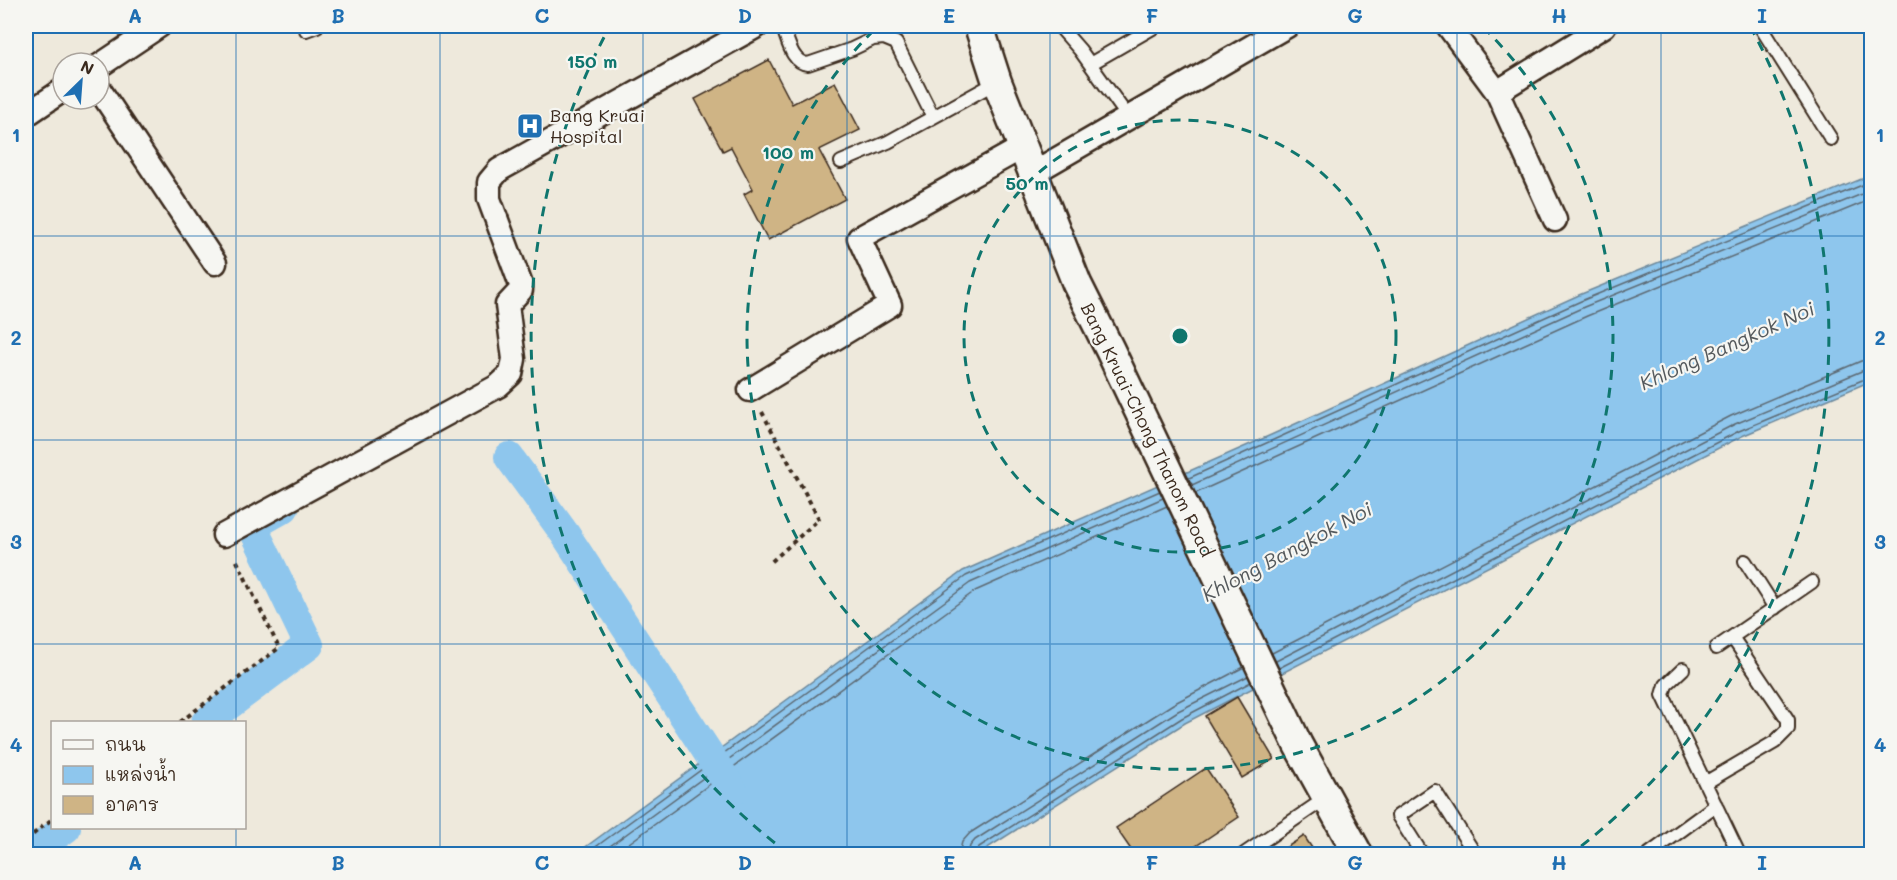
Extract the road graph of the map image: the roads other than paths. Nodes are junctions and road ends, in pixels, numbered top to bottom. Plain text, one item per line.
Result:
1 (159, 26) edge
2 (757, 26) edge
3 (782, 26) edge
4 (980, 26) edge
5 (1059, 26) edge
6 (1156, 26) edge
7 (1287, 26) edge
8 (1448, 26) edge
9 (1604, 26) edge
10 (1760, 26) edge
11 (111, 58) edge
12 (1090, 64) junction
13 (997, 82) junction
14 (1497, 92) junction
15 (51, 98) edge
16 (111, 107) edge
17 (26, 115) edge
18 (933, 117) junction
19 (1128, 117) junction
20 (1831, 140) dead end
21 (1028, 160) junction
22 (841, 162) dead end
23 (1555, 220) dead end
24 (215, 263) dead end
25 (750, 390) road end
26 (224, 535) road end
27 (1745, 561) dead end
28 (1812, 582) dead end
29 (1775, 608) junction
30 (1732, 637) junction
31 (1716, 648) dead end
32 (1683, 669) dead end
33 (1705, 783) junction
34 (1326, 798) junction
35 (1716, 805) junction
36 (1245, 855) edge
37 (1358, 855) edge
38 (1422, 855) edge
39 (1475, 855) edge
40 (1649, 855) edge
41 (1738, 855) edge

1 - 11 street
2 - 26 street
3 - 18 lane
4 - 13 street, Bang Kruai-Chong Thanom Road
5 - 12 lane
6 - 12 lane
7 - 19 street
8 - 14 street
9 - 14 street
10 - 20 lane
12 - 19 lane
13 - 18 lane
13 - 21 street, Bang Kruai-Chong Thanom Road
14 - 23 street
15 - 17 street
16 - 24 street
18 - 22 lane
19 - 21 street
21 - 25 street
21 - 34 street, Bang Kruai-Chong Thanom Road
27 - 29 lane
28 - 29 lane
29 - 30 lane
30 - 31 lane
30 - 33 lane
32 - 33 lane
33 - 35 lane
34 - 36 lane
34 - 37 street, Bang Kruai-Chong Thanom Road
35 - 40 lane
35 - 41 lane
38 - 39 lane

